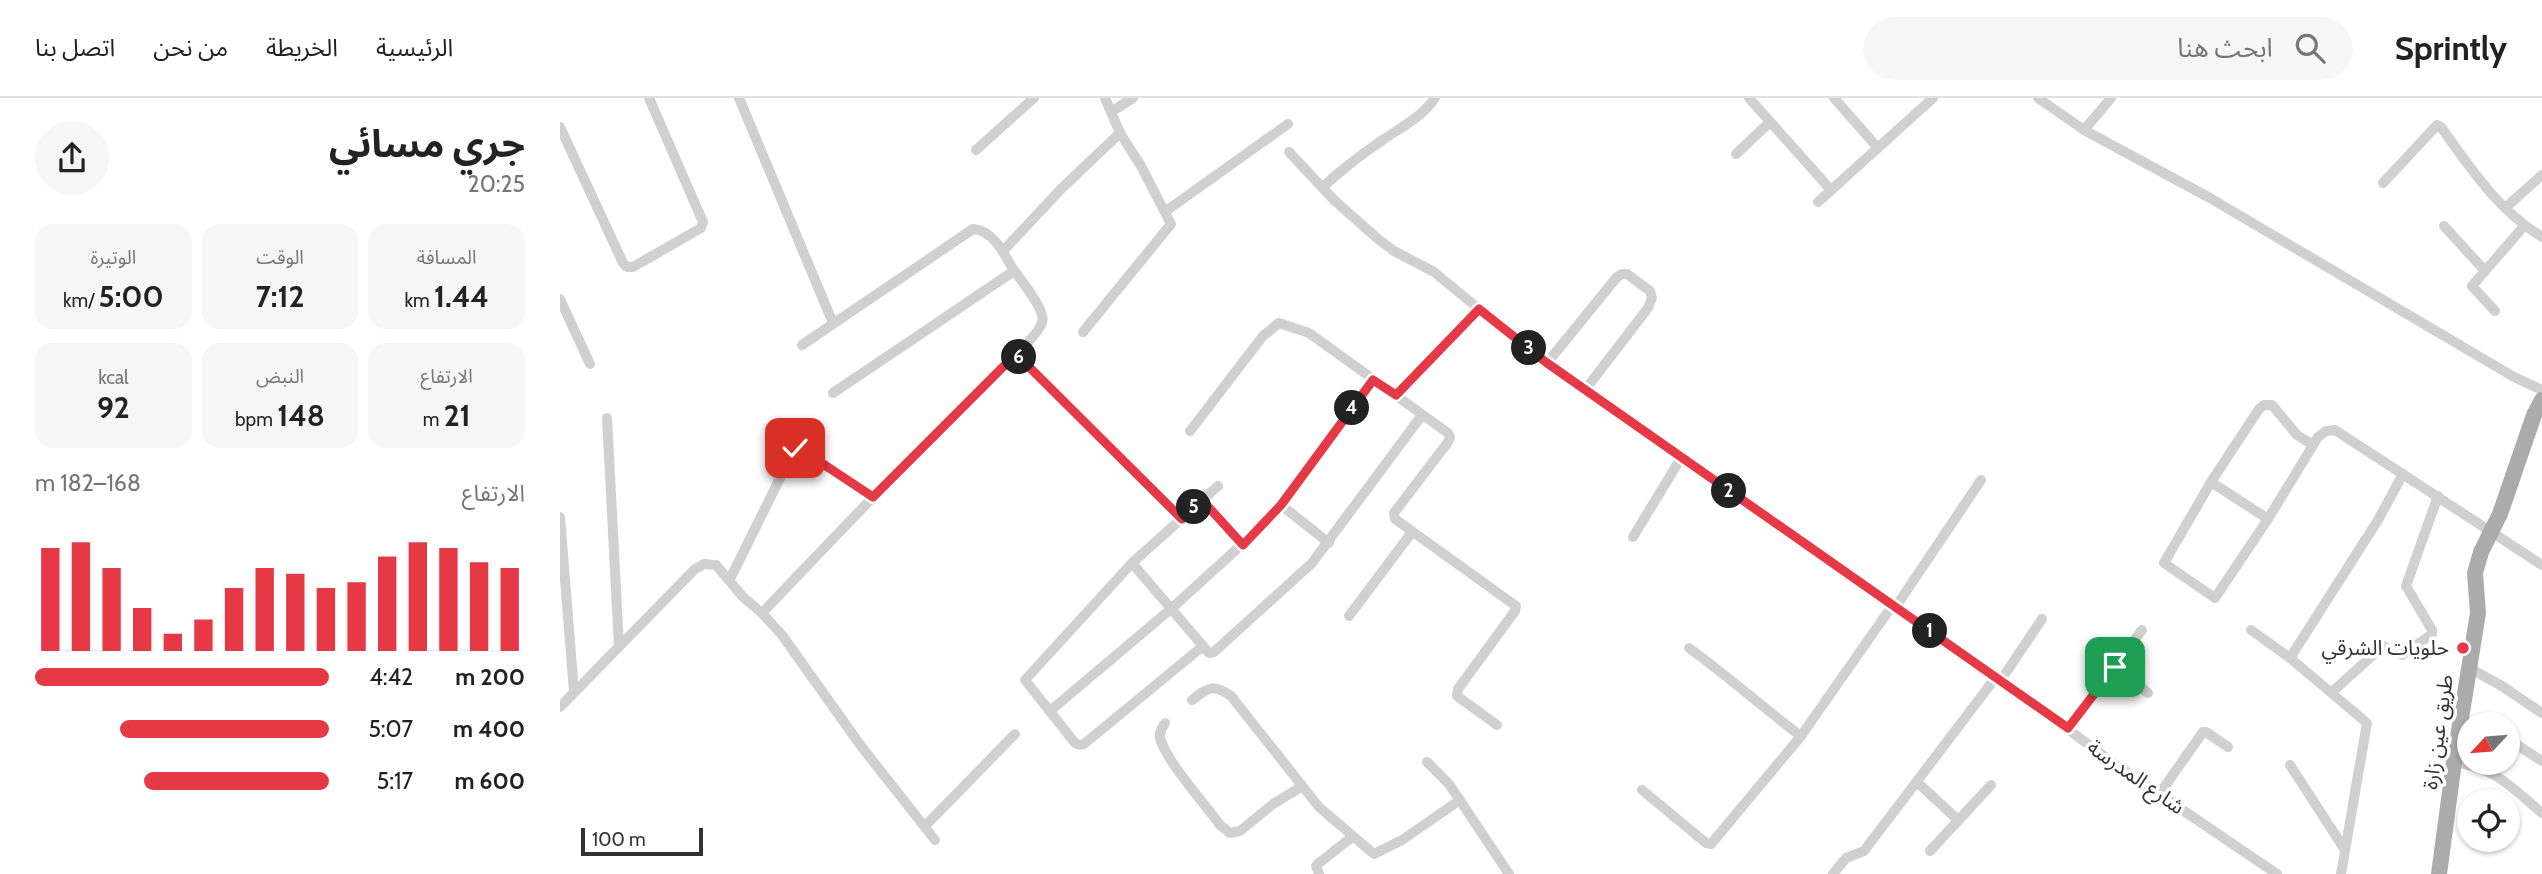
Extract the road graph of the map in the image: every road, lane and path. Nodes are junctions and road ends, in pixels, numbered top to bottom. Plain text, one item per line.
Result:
1 (649, 98) edge
2 (739, 98) edge
3 (1034, 98) edge
4 (1105, 98) edge
5 (1133, 98) edge
6 (1435, 98) edge
7 (1749, 98) edge
8 (1834, 98) edge
9 (1933, 98) edge
10 (2038, 98) edge
11 (2111, 98) edge
12 (1111, 112) junction
13 (1770, 122) junction
14 (1288, 124) dead end
15 (560, 127) edge
16 (2084, 130) junction
17 (1120, 133) junction
18 (1878, 148) junction
19 (976, 150) dead end
20 (1289, 152) dead end
21 (1736, 154) dead end
22 (2542, 175) edge
23 (2383, 183) dead end
24 (1323, 187) junction
25 (1831, 190) junction
26 (1818, 202) dead end
27 (2505, 208) junction
28 (1166, 211) junction
29 (2444, 226) dead end
30 (2524, 226) junction
31 (2542, 237) edge
32 (1003, 251) junction
33 (1014, 271) junction
34 (2485, 271) junction
35 (560, 299) edge
36 (1479, 309) junction
37 (2495, 311) dead end
38 (833, 323) junction
39 (1083, 332) dead end
40 (802, 345) dead end
41 (1016, 354) junction
42 (1547, 363) junction
43 (590, 364) dead end
44 (1373, 380) junction
45 (1585, 390) junction
46 (2542, 390) edge
47 (833, 393) dead end
48 (1396, 395) junction
49 (2542, 400) edge
50 (1422, 415) junction
51 (607, 418) dead end
52 (1190, 431) dead end
53 (2313, 445) junction
54 (1681, 458) junction
55 (2403, 474) junction
56 (1982, 480) dead end
57 (2211, 482) junction
58 (1218, 486) dead end
59 (2438, 496) junction
60 (873, 497) junction
61 (1202, 500) junction
62 (1281, 505) junction
63 (560, 517) edge
64 (1182, 519) junction
65 (2268, 519) junction
66 (1412, 532) junction
67 (2491, 532) junction
68 (1633, 537) dead end
69 (1329, 542) junction
70 (1243, 545) junction
71 (1132, 563) junction
72 (2542, 565) edge
73 (730, 579) junction
74 (1894, 607) junction
75 (1172, 608) junction
76 (762, 613) junction
77 (1349, 616) dead end
78 (2042, 619) dead end
79 (2142, 630) dead end
80 (2252, 630) dead end
81 (1203, 646) junction
82 (619, 647) junction
83 (1689, 648) dead end
84 (2290, 659) junction
85 (2115, 667) junction
86 (2469, 668) junction
87 (1998, 679) junction
88 (575, 692) junction
89 (2332, 692) junction
90 (2148, 693) dead end
91 (1192, 700) dead end
92 (560, 707) edge
93 (1049, 711) junction
94 (2542, 713) edge
95 (1165, 723) dead end
96 (1497, 725) dead end
97 (2068, 728) junction
98 (1016, 734) dead end
99 (1801, 736) junction
100 (2228, 747) dead end
101 (2520, 747) edge
102 (2542, 761) edge
103 (1427, 762) dead end
104 (2454, 762) junction
105 (2290, 765) dead end
106 (1917, 782) junction
107 (1991, 785) dead end
108 (1300, 786) junction
109 (1642, 790) dead end
110 (2160, 793) junction
111 (1460, 800) junction
112 (2542, 813) edge
113 (1958, 820) junction
114 (925, 826) junction
115 (1352, 837) junction
116 (935, 840) dead end
117 (2345, 850) junction
118 (1930, 851) dead end
119 (1319, 874) edge
120 (1509, 874) edge
121 (1833, 874) edge
122 (2277, 874) edge
123 (2342, 874) edge
124 (2439, 874) edge

1 - 15 street
2 - 38 street
3 - 19 street
4 - 12 street
5 - 12 street
6 - 24 street
7 - 13 street
8 - 18 street
9 - 18 street
10 - 16 street
11 - 16 street
12 - 17 street
13 - 21 street
13 - 25 street
14 - 28 street
16 - 46 street
17 - 28 street
17 - 32 street
18 - 25 street
20 - 24 street, شارع المدرسة
22 - 27 street
23 - 27 street
24 - 36 street, شارع المدرسة
25 - 26 street
27 - 30 street
28 - 39 street
29 - 34 street
30 - 31 street
30 - 34 street
32 - 33 street
32 - 38 street
33 - 41 street
33 - 47 street
34 - 37 street
35 - 43 street
36 - 42 street, شارع المدرسة
36 - 48 street
38 - 40 street
41 - 60 street
41 - 64 street
42 - 45 street, شارع المدرسة
42 - 45 street
44 - 48 street
44 - 52 street
44 - 62 street
45 - 54 street, شارع المدرسة
48 - 50 street
49 - 67 main road, طريق عين زارة
50 - 66 street
50 - 69 street
51 - 82 street
53 - 55 street
53 - 57 street
53 - 65 street
54 - 68 street
54 - 74 street, شارع المدرسة
55 - 59 street
55 - 84 street
56 - 74 street
57 - 65 street
57 - 65 street
58 - 61 street
59 - 67 street
59 - 89 street
60 - 73 street
60 - 76 street
61 - 64 street
61 - 70 street
62 - 69 street
62 - 70 street
63 - 88 street
64 - 71 street
66 - 77 street
66 - 96 street
67 - 72 street
67 - 86 main road, طريق عين زارة
69 - 81 street
70 - 75 street
71 - 75 street
71 - 93 street
73 - 76 street
73 - 82 street
74 - 87 street, شارع المدرسة
74 - 99 street
75 - 81 street
75 - 93 street
76 - 114 street
78 - 87 street
79 - 85 street
80 - 84 street
81 - 93 street
82 - 88 street
83 - 99 street
84 - 89 street
85 - 90 street
85 - 97 street
86 - 94 street
86 - 104 main road, طريق عين زارة
87 - 97 street, شارع المدرسة
87 - 106 street
88 - 92 street
89 - 117 street
91 - 108 street
95 - 108 street
97 - 110 street, شارع المدرسة
98 - 114 street
99 - 109 street
100 - 110 street
101 - 102 street
103 - 111 street
104 - 112 street
104 - 124 main road, طريق عين زارة
105 - 117 street
106 - 113 street
106 - 121 street
107 - 113 street
108 - 115 street
110 - 122 street, شارع المدرسة
111 - 115 street
111 - 120 street
113 - 118 street
114 - 116 street
115 - 119 street
117 - 123 street

